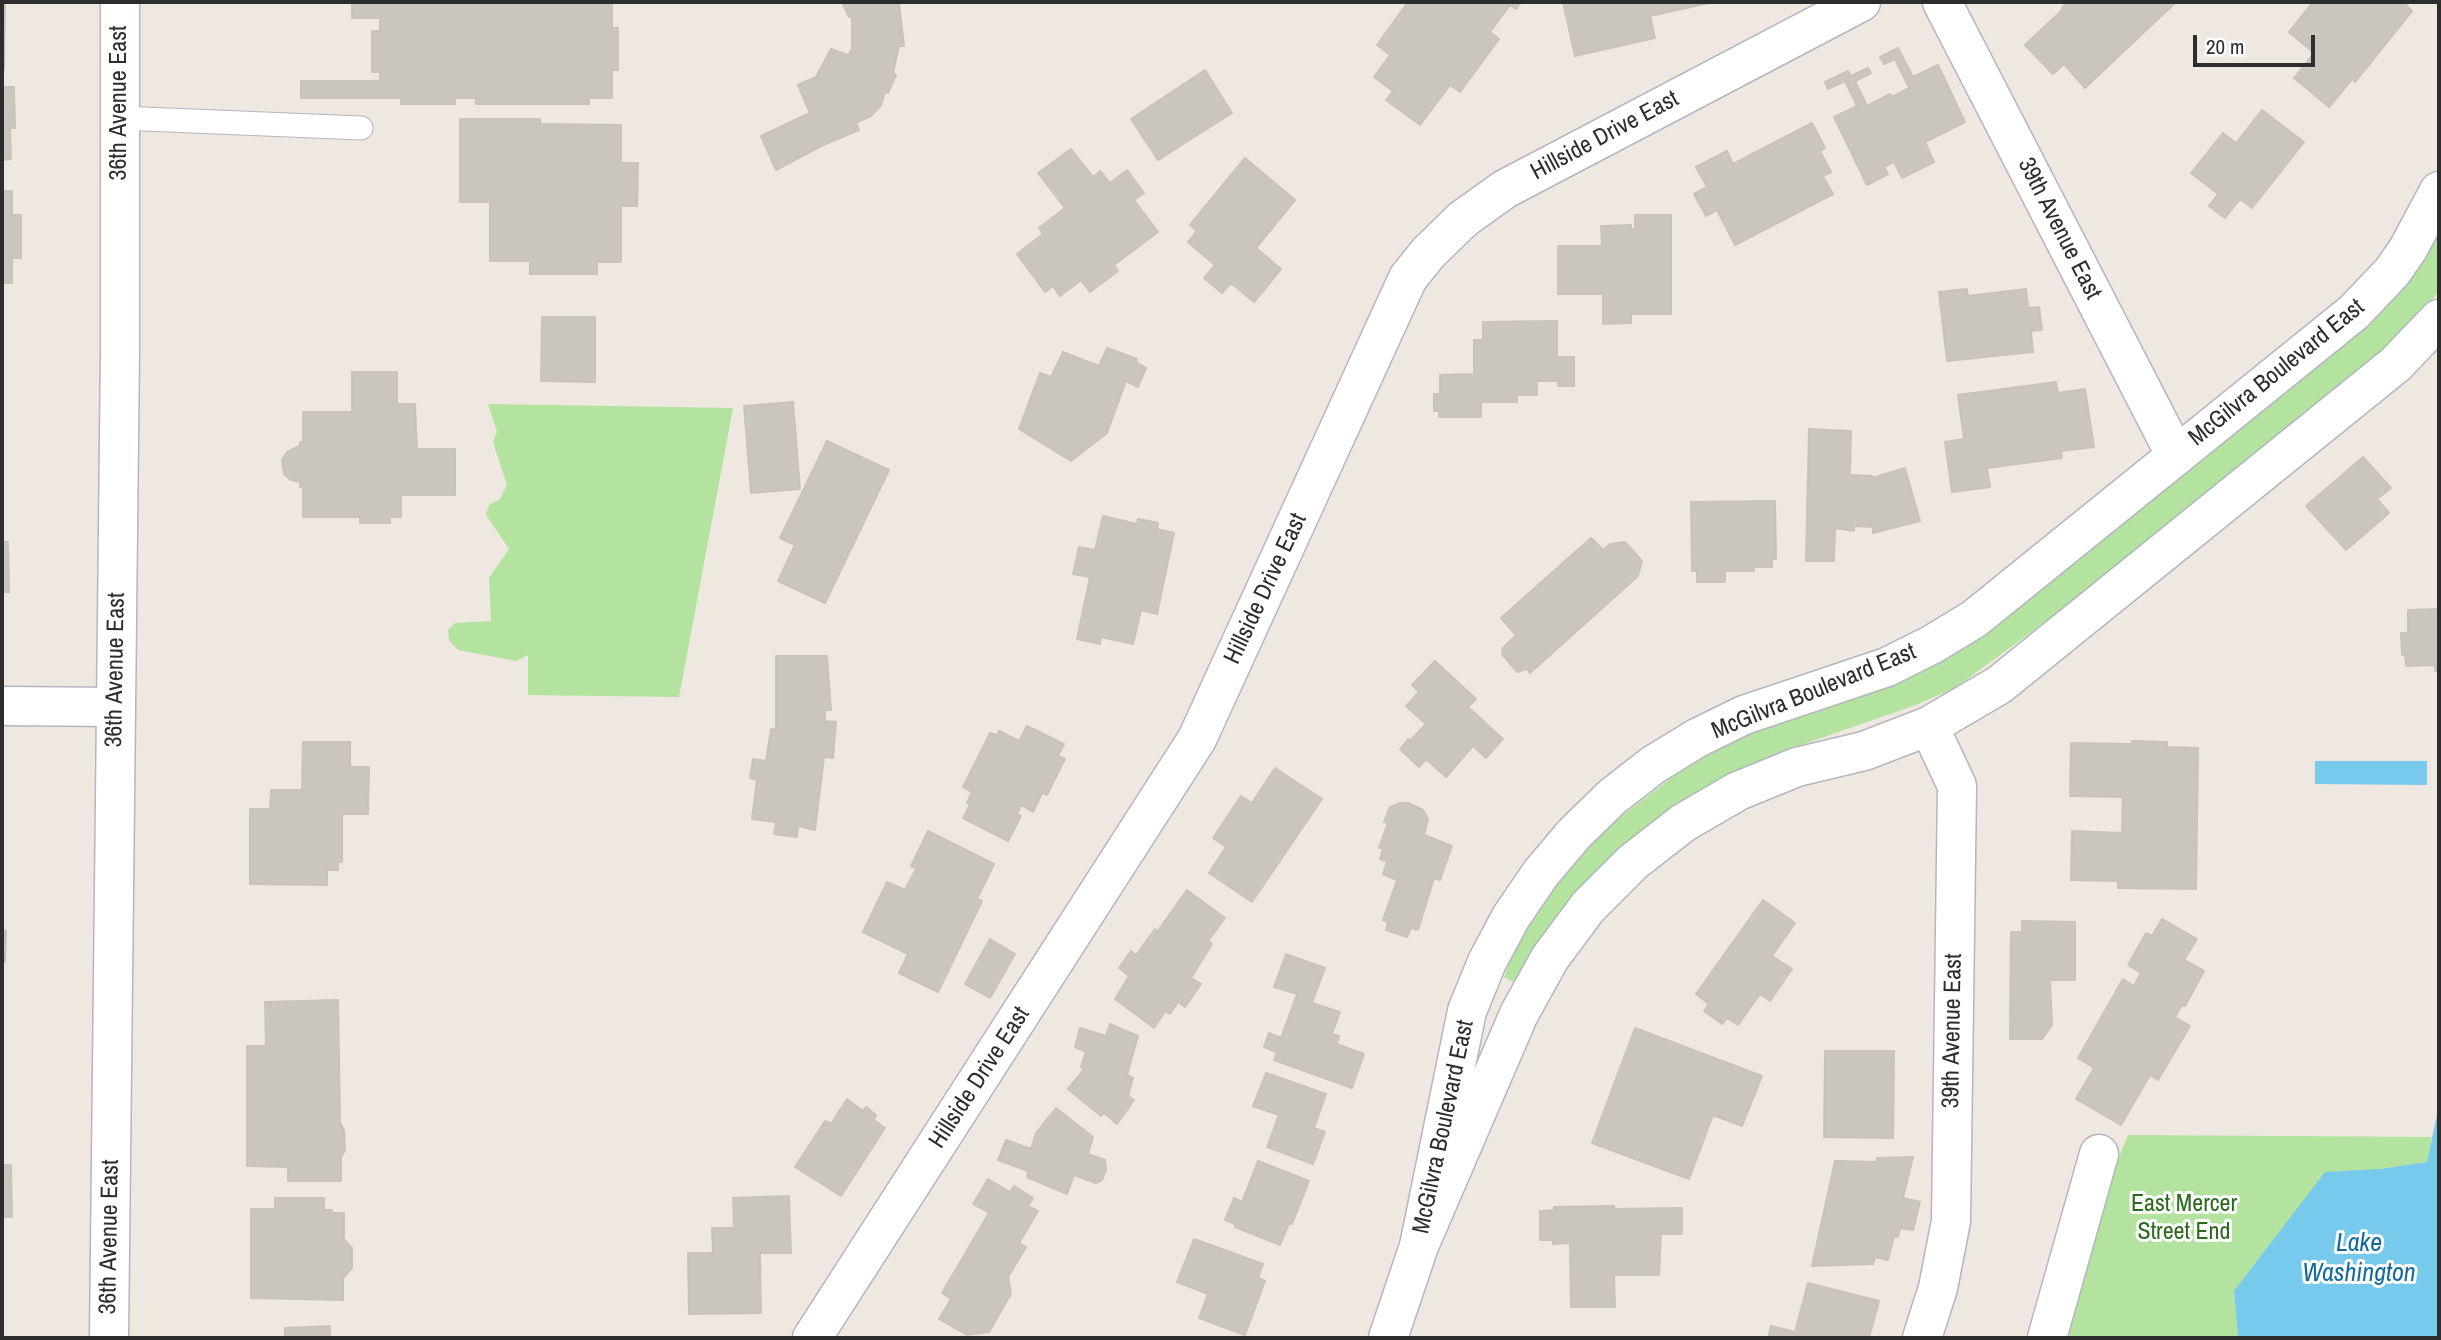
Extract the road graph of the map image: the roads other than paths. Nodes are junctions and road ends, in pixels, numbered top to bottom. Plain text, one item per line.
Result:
1 (120, 2) edge
2 (1861, 2) edge
3 (1942, 2) edge
4 (120, 118) junction
5 (361, 128) dead end
6 (2439, 191) edge
7 (2439, 319) edge
8 (2176, 456) junction
9 (2, 706) edge
10 (115, 707) junction
11 (1929, 726) junction
12 (2099, 1154) dead end
13 (1419, 1246) junction
14 (109, 1338) edge
15 (813, 1338) edge
16 (1388, 1338) edge
17 (1922, 1338) edge
18 (2047, 1338) edge

1 - 4 street, 36th Avenue East
2 - 15 street, Hillside Drive East
3 - 8 street, 39th Avenue East
4 - 5 lane
4 - 10 street, 36th Avenue East
6 - 8 street, McGilvra Boulevard East
7 - 11 street, McGilvra Boulevard East
8 - 13 street, McGilvra Boulevard East
9 - 10 street
10 - 14 street, 36th Avenue East
11 - 13 street, McGilvra Boulevard East
11 - 17 street, 39th Avenue East
12 - 18 street
13 - 16 street, McGilvra Boulevard East

